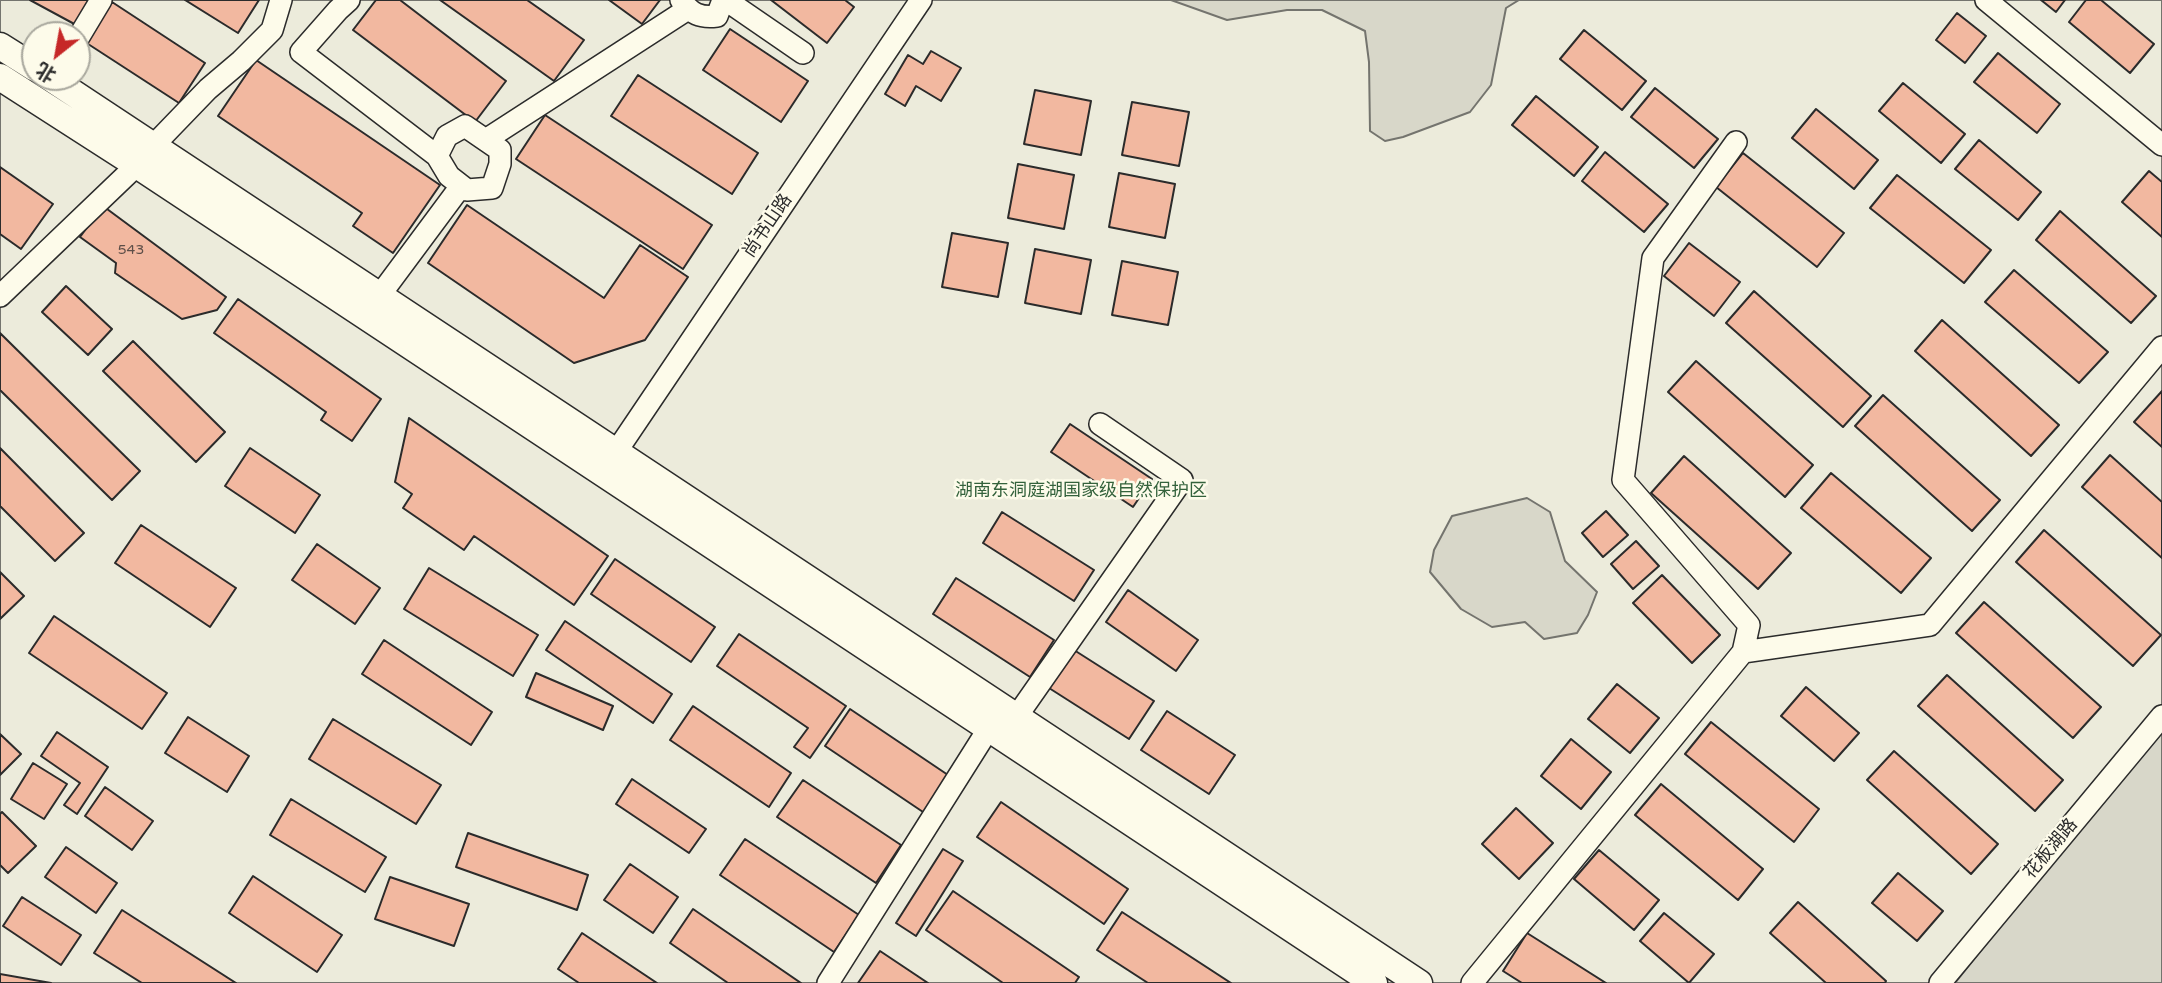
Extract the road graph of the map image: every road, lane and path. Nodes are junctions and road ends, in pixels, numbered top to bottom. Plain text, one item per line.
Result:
1 (100, 0) edge
2 (281, 0) edge
3 (349, 0) edge
4 (724, 0) edge
5 (921, 0) edge
6 (1986, 0) edge
7 (685, 5) edge
8 (88, 21) edge
9 (0, 46) edge
10 (803, 53) dead end
11 (21, 59) edge
12 (0, 77) edge
13 (66, 91) edge
14 (487, 139) junction
15 (1736, 142) dead end
16 (2162, 145) edge
17 (145, 155) junction
18 (438, 156) junction
19 (461, 186) junction
20 (380, 295) junction
21 (0, 296) edge
22 (2162, 347) edge
23 (1100, 424) dead end
24 (616, 452) junction
25 (1743, 652) junction
26 (1017, 716) junction
27 (2162, 716) edge
28 (989, 728) junction
29 (828, 983) edge
30 (1374, 983) edge
31 (1419, 983) edge
32 (1472, 983) edge
33 (1940, 983) edge

1 - 8 street
2 - 17 street
3 - 18 street
4 - 7 street
4 - 10 street
5 - 24 street, 尚书山路
6 - 16 street
7 - 14 street
9 - 11 main road
12 - 17 main road
13 - 17 main road
14 - 18 street
14 - 19 street
15 - 25 street
17 - 20 main road
17 - 21 street
17 - 28 main road
18 - 19 street
19 - 20 street
20 - 24 main road
22 - 25 street
23 - 26 street
24 - 26 main road
25 - 32 street
26 - 31 main road
27 - 33 street, 花板湖路
28 - 29 street
28 - 30 main road

